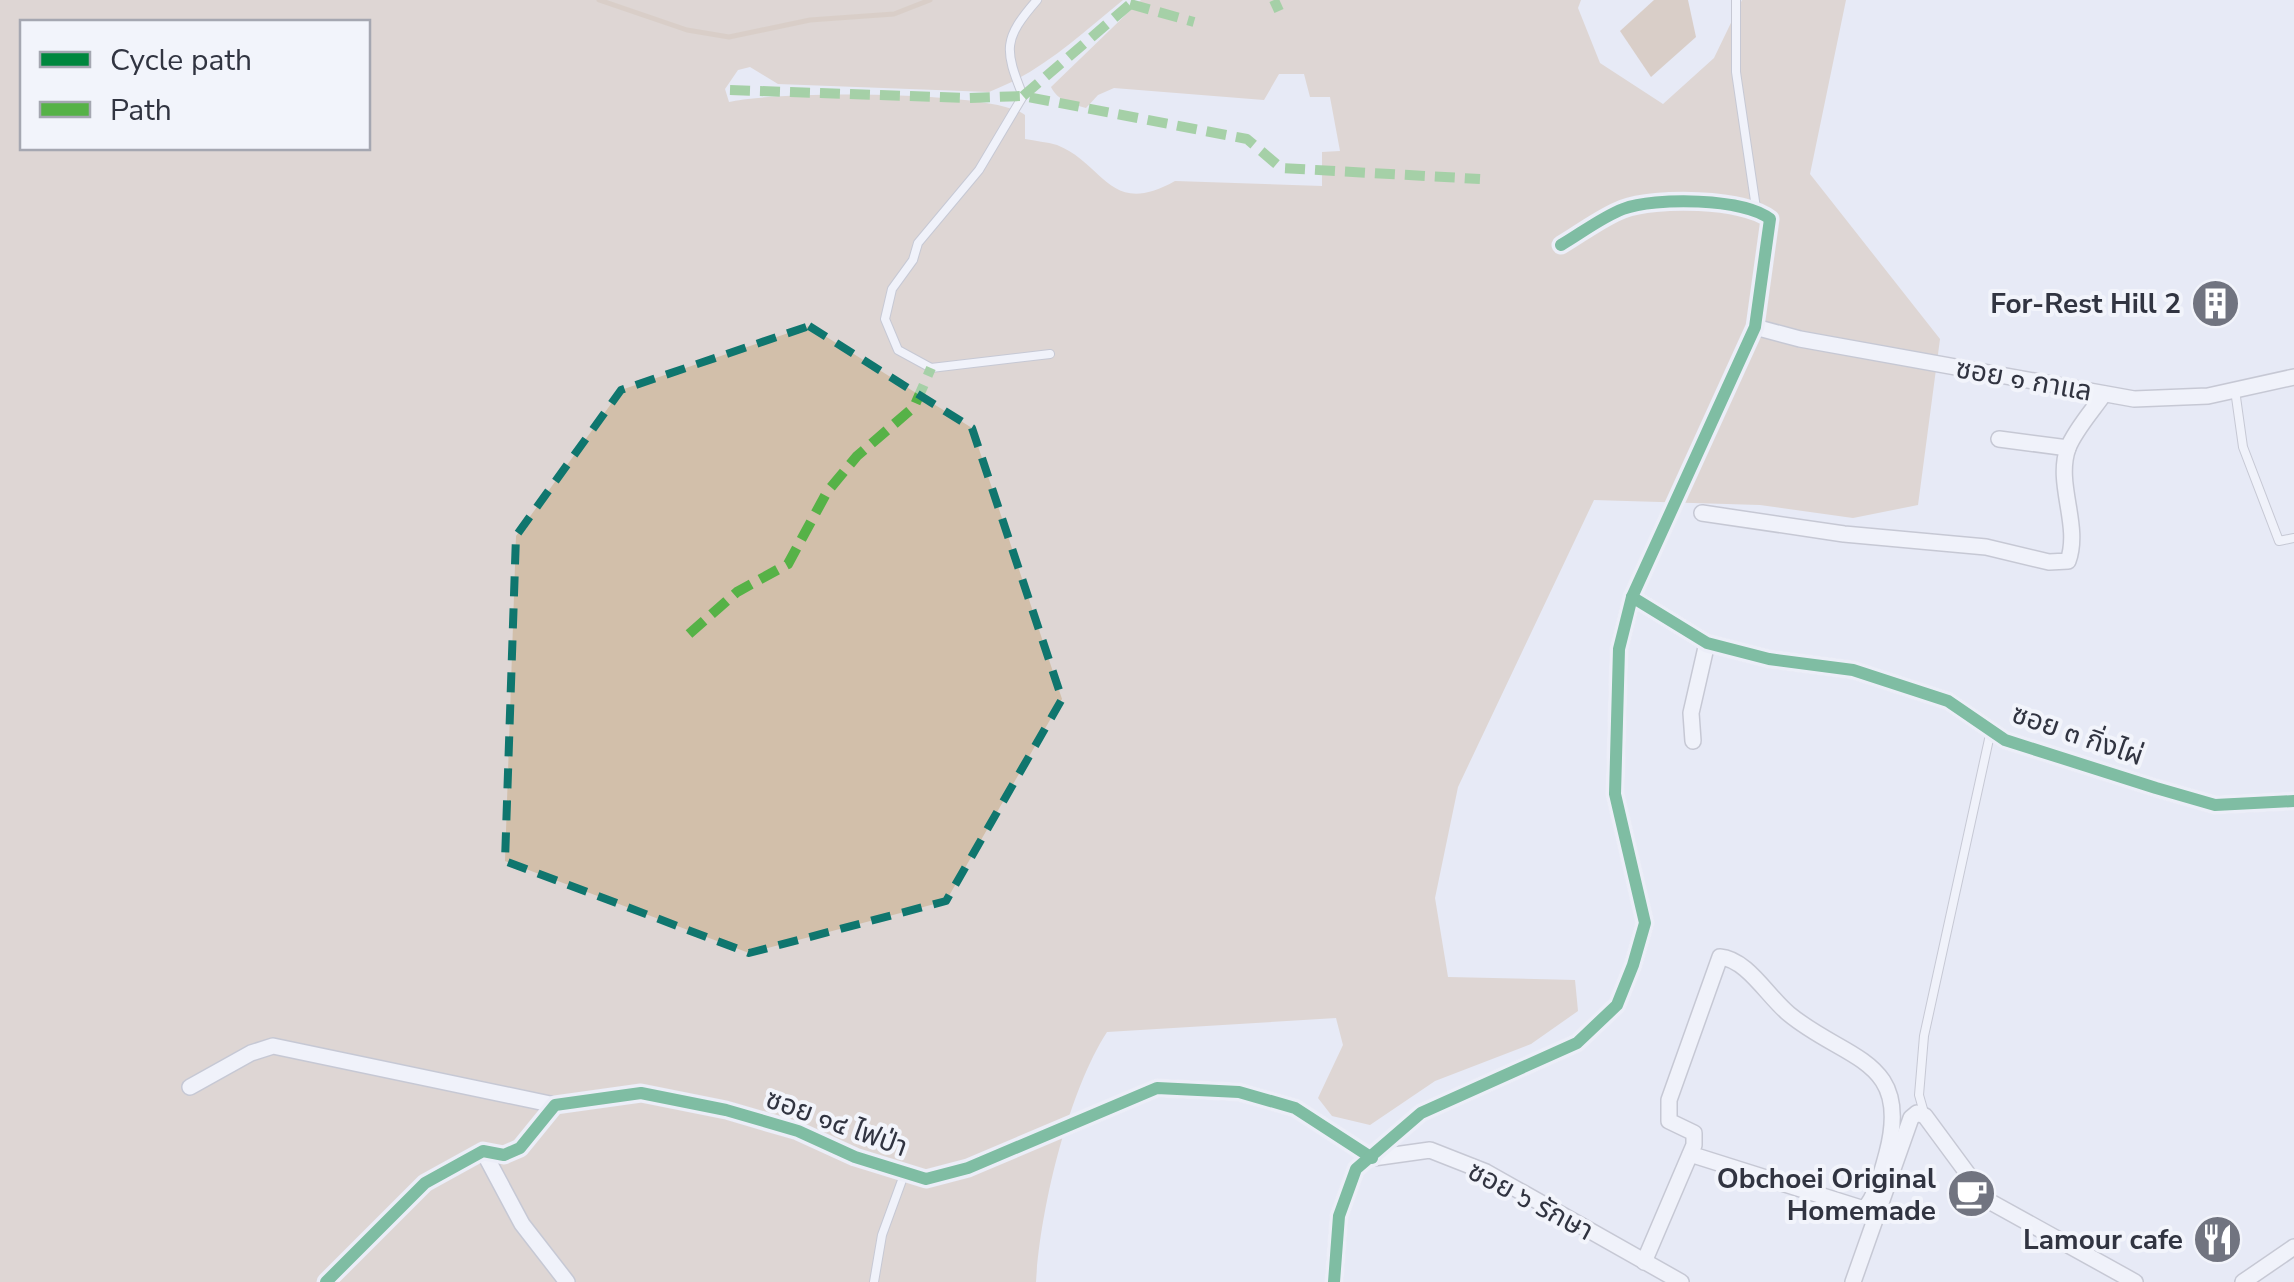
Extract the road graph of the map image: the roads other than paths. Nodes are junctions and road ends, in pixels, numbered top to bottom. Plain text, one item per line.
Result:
1 (1037, 0) edge
2 (1736, 0) edge
3 (1756, 208) junction
4 (1560, 245) dead end
5 (1755, 326) junction
6 (1050, 354) dead end
7 (2294, 377) edge
8 (2235, 390) junction
9 (2104, 394) junction
10 (1999, 440) dead end
11 (2068, 448) junction
12 (1702, 513) dead end
13 (2294, 538) edge
14 (1632, 597) junction
15 (1707, 644) junction
16 (1991, 730) junction
17 (1693, 742) dead end
18 (2294, 801) edge
19 (190, 1088) dead end
20 (555, 1104) junction
21 (1925, 1116) junction
22 (483, 1151) junction
23 (1690, 1154) junction
24 (1372, 1158) junction
25 (905, 1172) junction
26 (2294, 1248) edge
27 (1644, 1262) junction
28 (326, 1282) edge
29 (568, 1282) edge
30 (874, 1282) edge
31 (1334, 1282) edge
32 (1680, 1282) edge
33 (1853, 1282) edge
34 (2135, 1282) edge
35 (2242, 1282) edge

1 - 6 lane
2 - 3 lane
3 - 4 street
3 - 5 street
5 - 9 street, ซอย ๑ กาแล
5 - 14 street
7 - 8 street, ซอย ๑ กาแล
8 - 9 street, ซอย ๑ กาแล
8 - 13 lane
9 - 11 street
10 - 11 street
11 - 12 street
14 - 15 street, ซอย ๓ กิ่งไผ่
14 - 24 street
15 - 16 street, ซอย ๓ กิ่งไผ่
15 - 17 street
16 - 18 street, ซอย ๓ กิ่งไผ่
16 - 21 lane
19 - 20 street
20 - 22 street
20 - 25 street, ซอย ๑๔ ไฟป่า
21 - 33 street
21 - 34 street
22 - 28 street
22 - 29 street
23 - 23 street
23 - 27 street
24 - 25 street, ซอย ๑๔ ไฟป่า
24 - 27 street, ซอย ๖ รักษา
24 - 31 street
25 - 30 lane
26 - 35 street
27 - 32 street, ซอย ๖ รักษา

